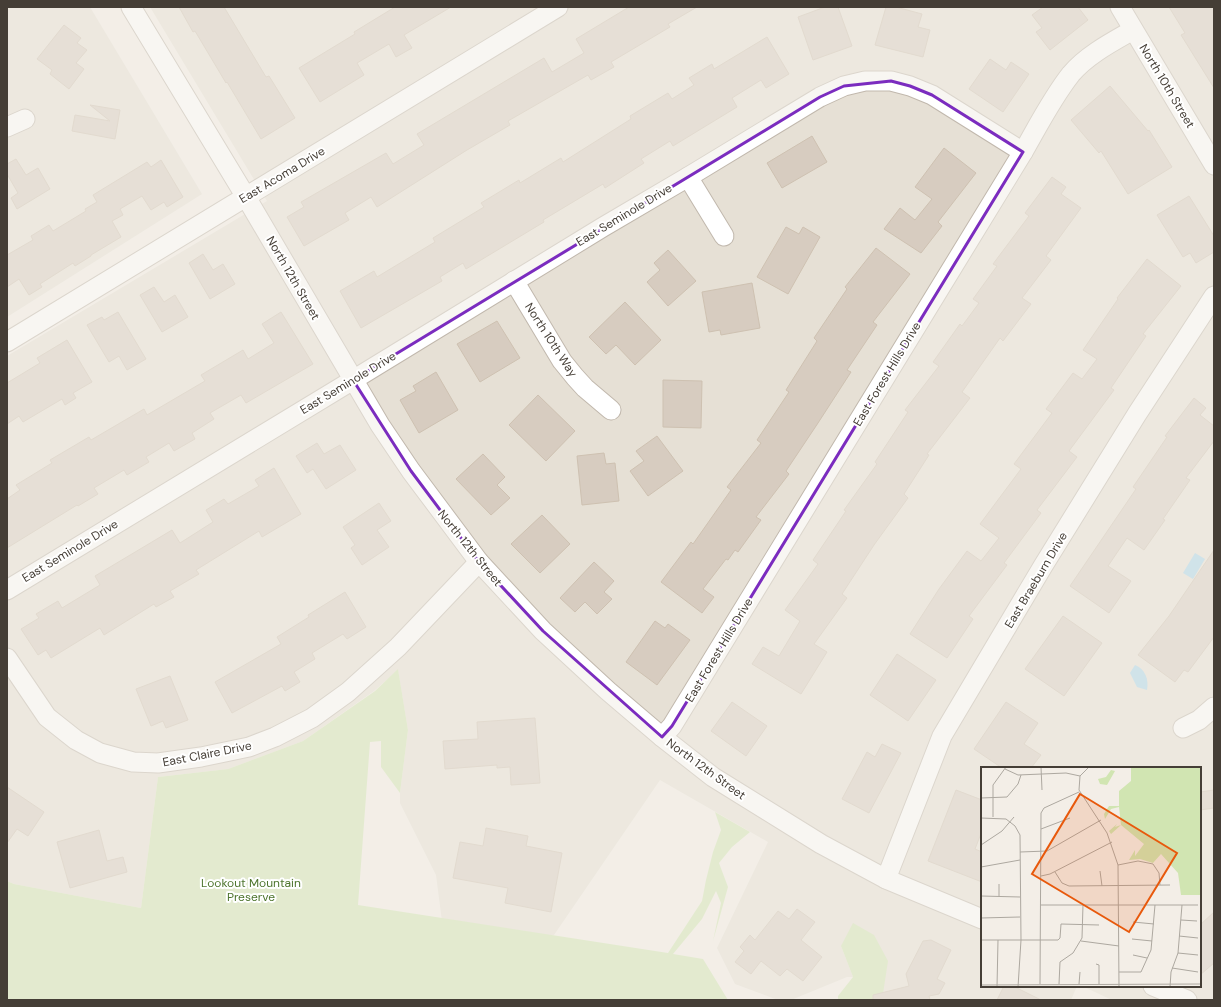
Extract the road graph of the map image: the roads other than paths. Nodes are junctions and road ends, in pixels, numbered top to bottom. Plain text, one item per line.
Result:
1 (131, 7) edge
2 (558, 7) edge
3 (1120, 7) edge
4 (1133, 30) junction
5 (25, 119) dead end
6 (7, 127) edge
7 (1023, 152) junction
8 (1214, 165) edge
9 (688, 177) junction
10 (246, 197) junction
11 (724, 236) dead end
12 (514, 281) junction
13 (1214, 296) edge
14 (7, 342) edge
15 (353, 380) junction
16 (611, 410) dead end
17 (479, 562) junction
18 (7, 590) edge
19 (7, 658) edge
20 (1214, 707) edge
21 (1184, 728) dead end
22 (662, 737) junction
23 (886, 879) junction
24 (981, 919) edge
25 (1155, 987) edge
26 (1186, 1000) edge

1 - 10 street, North 12th Street
2 - 10 street, East Acoma Drive
3 - 4 street, North 10th Street
4 - 7 street, East Forest Hills Drive
4 - 8 street, North 10th Street
5 - 6 street
7 - 9 street, East Seminole Drive
7 - 22 street, East Forest Hills Drive
9 - 11 street
9 - 12 street, East Seminole Drive
10 - 14 street, East Acoma Drive
10 - 15 street, North 12th Street
12 - 15 street, East Seminole Drive
12 - 16 street, North 10th Way
13 - 23 street, East Braeburn Drive
15 - 17 street, North 12th Street
15 - 18 street, East Seminole Drive
17 - 19 street, East Claire Drive
17 - 22 street, North 12th Street
20 - 21 street
22 - 23 street, North 12th Street
23 - 24 street, North 12th Street
25 - 26 street

